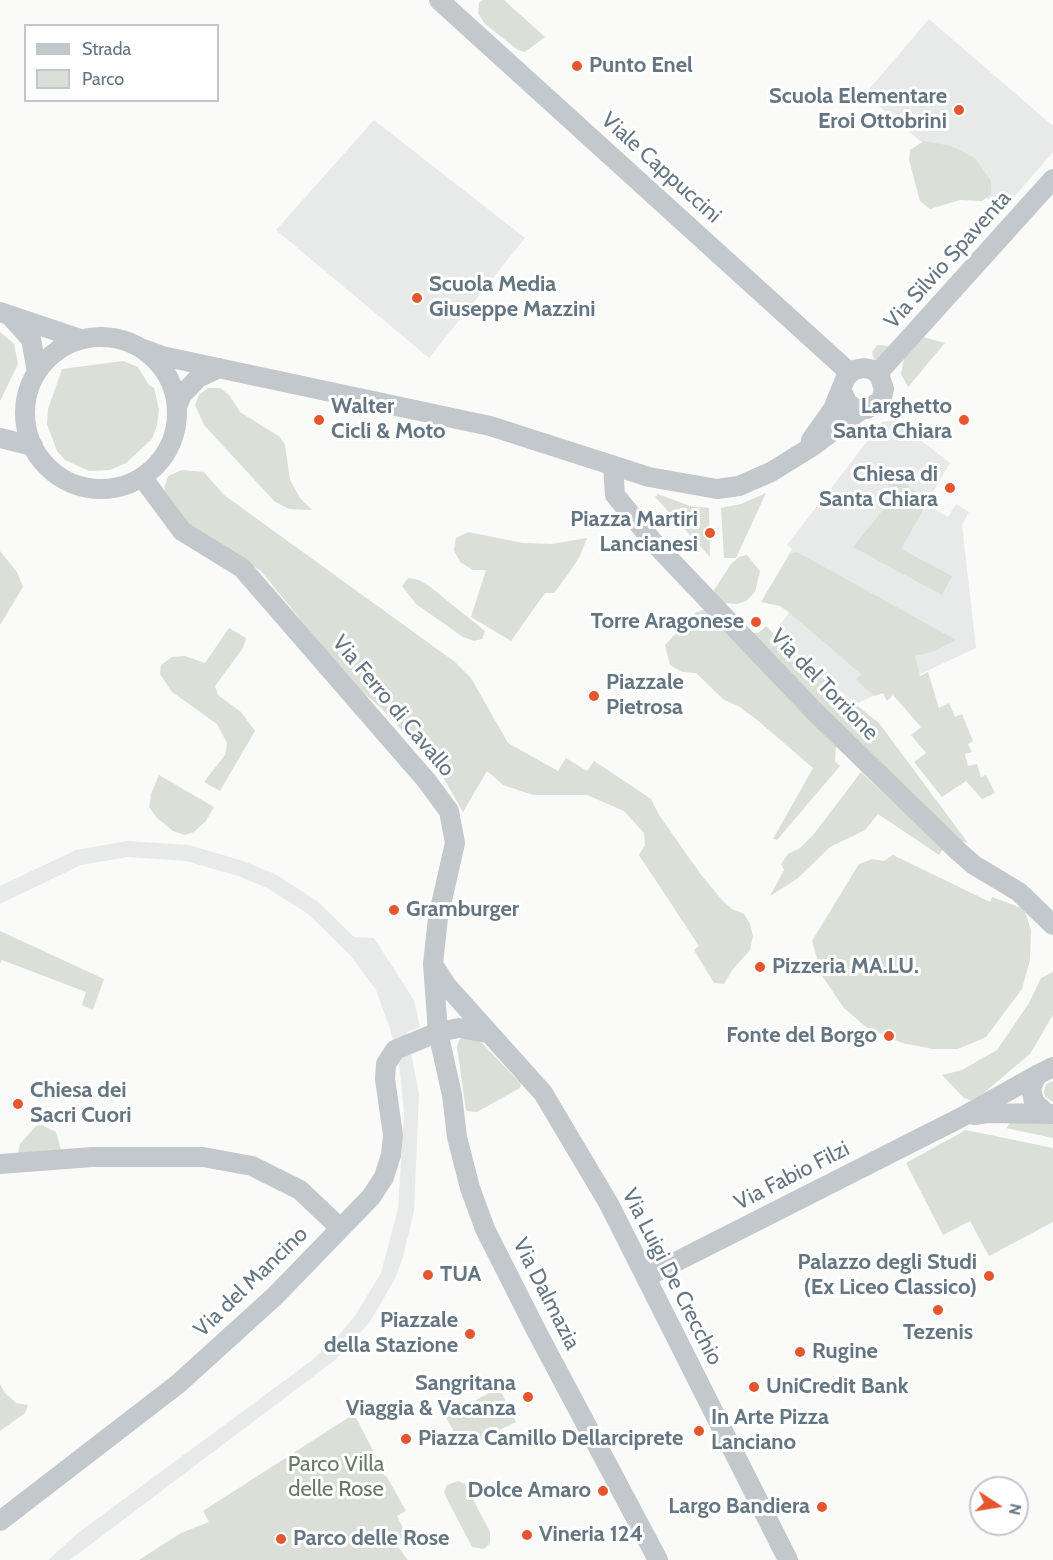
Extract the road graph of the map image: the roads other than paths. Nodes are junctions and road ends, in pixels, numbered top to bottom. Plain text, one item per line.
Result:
1 (439, 0) edge
2 (1053, 179) edge
3 (6, 315) edge
4 (80, 339) junction
5 (143, 349) junction
6 (219, 368) junction
7 (37, 372) junction
8 (878, 373) junction
9 (846, 382) junction
10 (177, 406) junction
11 (861, 410) junction
12 (0, 438) edge
13 (33, 446) junction
14 (795, 457) junction
15 (613, 466) junction
16 (142, 477) junction
17 (1053, 925) edge
18 (433, 963) junction
19 (438, 1032) junction
20 (487, 1034) junction
21 (1047, 1068) edge
22 (1049, 1113) edge
23 (960, 1118) junction
24 (0, 1164) edge
25 (340, 1228) junction
26 (646, 1277) junction
27 (0, 1521) edge
28 (658, 1560) edge
29 (788, 1560) edge

1 - 9 street, Viale Cappuccini
2 - 8 street, Via Silvio Spaventa
3 - 4 street
3 - 7 street
4 - 5 street
4 - 7 street
5 - 6 street
5 - 10 street
6 - 10 street
6 - 15 street
7 - 13 street
8 - 9 street
8 - 11 street
9 - 11 street
9 - 14 street
10 - 16 street
11 - 14 street
12 - 13 street
13 - 16 street
14 - 15 street
15 - 17 street, Via del Torrione
16 - 18 street, Via Ferro di Cavallo
18 - 19 street, Via Ferro di Cavallo
18 - 20 street, Via Luigi De Crecchio
19 - 20 street
19 - 25 street, Via del Mancino
19 - 28 street, Via Dalmazia
20 - 26 street, Via Luigi De Crecchio
21 - 22 street
21 - 23 street
22 - 23 street
23 - 26 street, Via Fabio Filzi
24 - 25 street
25 - 27 street, Via del Mancino
26 - 29 street, Via Luigi De Crecchio

